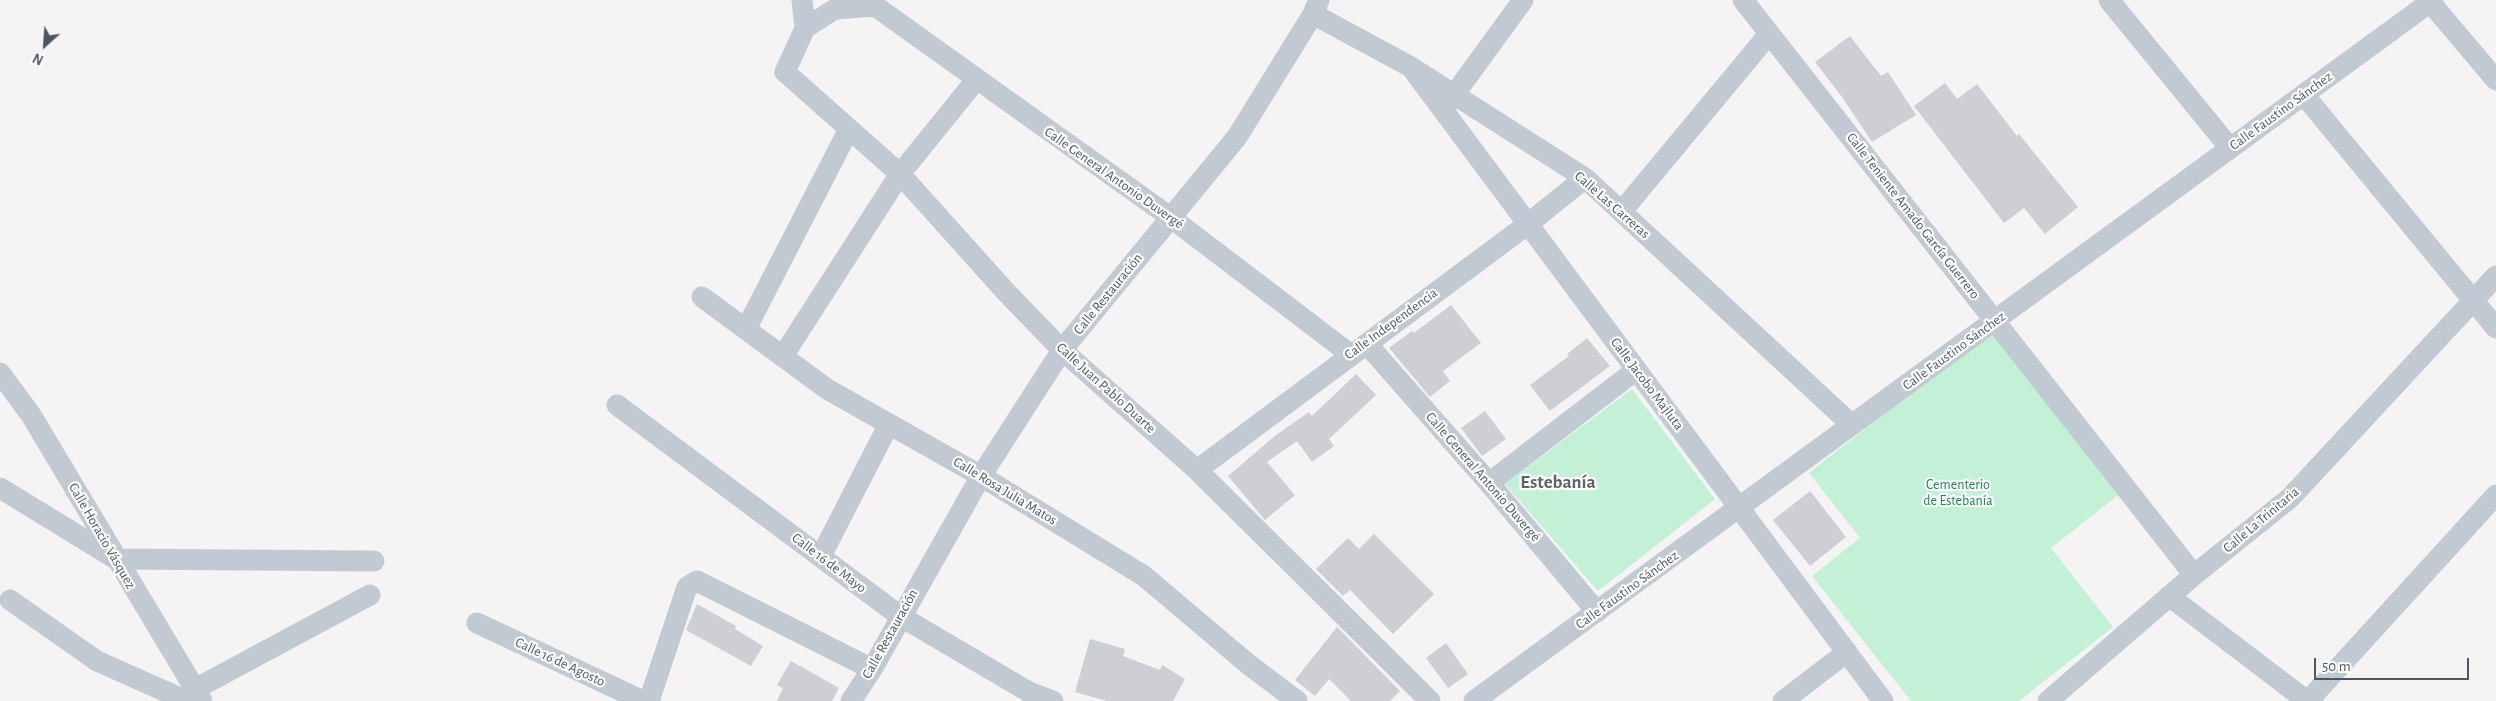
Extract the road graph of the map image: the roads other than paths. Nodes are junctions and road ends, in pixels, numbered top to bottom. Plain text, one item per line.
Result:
1 (802, 0) edge
2 (1523, 0) edge
3 (1743, 0) edge
4 (2109, 0) edge
5 (2432, 1) edge
6 (1316, 7) edge
7 (805, 28) junction
8 (1769, 34) junction
9 (976, 80) junction
10 (2496, 80) edge
11 (2304, 95) junction
12 (1449, 102) junction
13 (849, 129) junction
14 (2230, 148) junction
15 (900, 174) junction
16 (1585, 178) junction
17 (1622, 211) junction
18 (1170, 217) junction
19 (1528, 224) junction
20 (2496, 276) edge
21 (702, 297) dead end
22 (2473, 302) junction
23 (1995, 321) junction
24 (2496, 328) edge
25 (746, 329) junction
26 (1358, 349) junction
27 (1062, 350) junction
28 (783, 356) junction
29 (1636, 370) junction
30 (0, 373) edge
31 (616, 405) dead end
32 (889, 424) junction
33 (1852, 425) junction
34 (1197, 470) junction
35 (981, 476) junction
36 (1490, 484) junction
37 (0, 488) edge
38 (2496, 495) edge
39 (1739, 508) junction
40 (821, 556) junction
41 (116, 559) junction
42 (374, 561) dead end
43 (2194, 575) junction
44 (370, 595) dead end
45 (2170, 596) junction
46 (10, 600) dead end
47 (1597, 612) junction
48 (900, 616) junction
49 (477, 623) dead end
50 (1847, 652) junction
51 (872, 669) junction
52 (190, 698) edge
53 (643, 701) edge
54 (649, 701) edge
55 (851, 701) edge
56 (1053, 701) edge
57 (1297, 701) edge
58 (1430, 701) edge
59 (1474, 701) edge
60 (1783, 701) edge
61 (1884, 701) edge
62 (2048, 701) edge
63 (2308, 701) edge

1 - 7 street
2 - 12 street
3 - 8 street, Calle Teniente Amado García Guerrero
4 - 14 street
5 - 10 street
5 - 11 street, Calle Faustino Sánchez
6 - 12 street, Calle Jacobo Majluta
6 - 18 street, Calle Restauración
7 - 9 street, Calle General Antonio Duvergé
7 - 13 street, Calle Juan Pablo Duarte
8 - 17 street
8 - 23 street, Calle Teniente Amado García Guerrero
9 - 15 street
9 - 18 street, Calle General Antonio Duvergé
11 - 14 street, Calle Faustino Sánchez
11 - 22 street
12 - 16 street, Calle Las Carreras
12 - 19 street, Calle Jacobo Majluta
13 - 15 street, Calle Juan Pablo Duarte
13 - 25 street
14 - 23 street, Calle Faustino Sánchez
15 - 27 street, Calle Juan Pablo Duarte
15 - 28 street
16 - 17 street, Calle Las Carreras
16 - 19 street, Calle Independencia
17 - 33 street, Calle Las Carreras
18 - 26 street, Calle General Antonio Duvergé
18 - 27 street, Calle Restauración
19 - 26 street, Calle Independencia
19 - 29 street, Calle Jacobo Majluta
20 - 22 street, Calle La Trinitaria
21 - 25 street, Calle Rosa Julia Matos
22 - 24 street
22 - 43 street, Calle La Trinitaria
23 - 33 street, Calle Faustino Sánchez
23 - 43 street, Calle Teniente Amado García Guerrero
25 - 28 street, Calle Rosa Julia Matos
26 - 34 street, Calle Independencia
26 - 36 street, Calle General Antonio Duvergé
27 - 34 street, Calle Juan Pablo Duarte
27 - 35 street, Calle Restauración
28 - 32 street, Calle Rosa Julia Matos
29 - 36 street
29 - 39 street, Calle Jacobo Majluta
30 - 41 street, Calle Horacio Vásquez
31 - 40 street, Calle 16 de Mayo
32 - 35 street, Calle Rosa Julia Matos
32 - 40 street
33 - 39 street, Calle Faustino Sánchez
34 - 58 street, Calle Juan Pablo Duarte
35 - 48 street, Calle Restauración
35 - 57 street, Calle Rosa Julia Matos
36 - 47 street, Calle General Antonio Duvergé
37 - 41 street
38 - 63 street
39 - 47 street, Calle Faustino Sánchez
39 - 50 street, Calle Jacobo Majluta
40 - 48 street, Calle 16 de Mayo
41 - 42 street
41 - 52 street, Calle Horacio Vásquez
43 - 45 street, Calle La Trinitaria
44 - 52 street
45 - 62 street, Calle La Trinitaria
45 - 63 street
46 - 52 street
47 - 59 street, Calle Faustino Sánchez
48 - 51 street, Calle Restauración
48 - 56 street, Calle 16 de Mayo
49 - 53 street, Calle 16 de Agosto
50 - 60 street
50 - 61 street, Calle Jacobo Majluta
51 - 54 street
51 - 55 street, Calle Restauración

